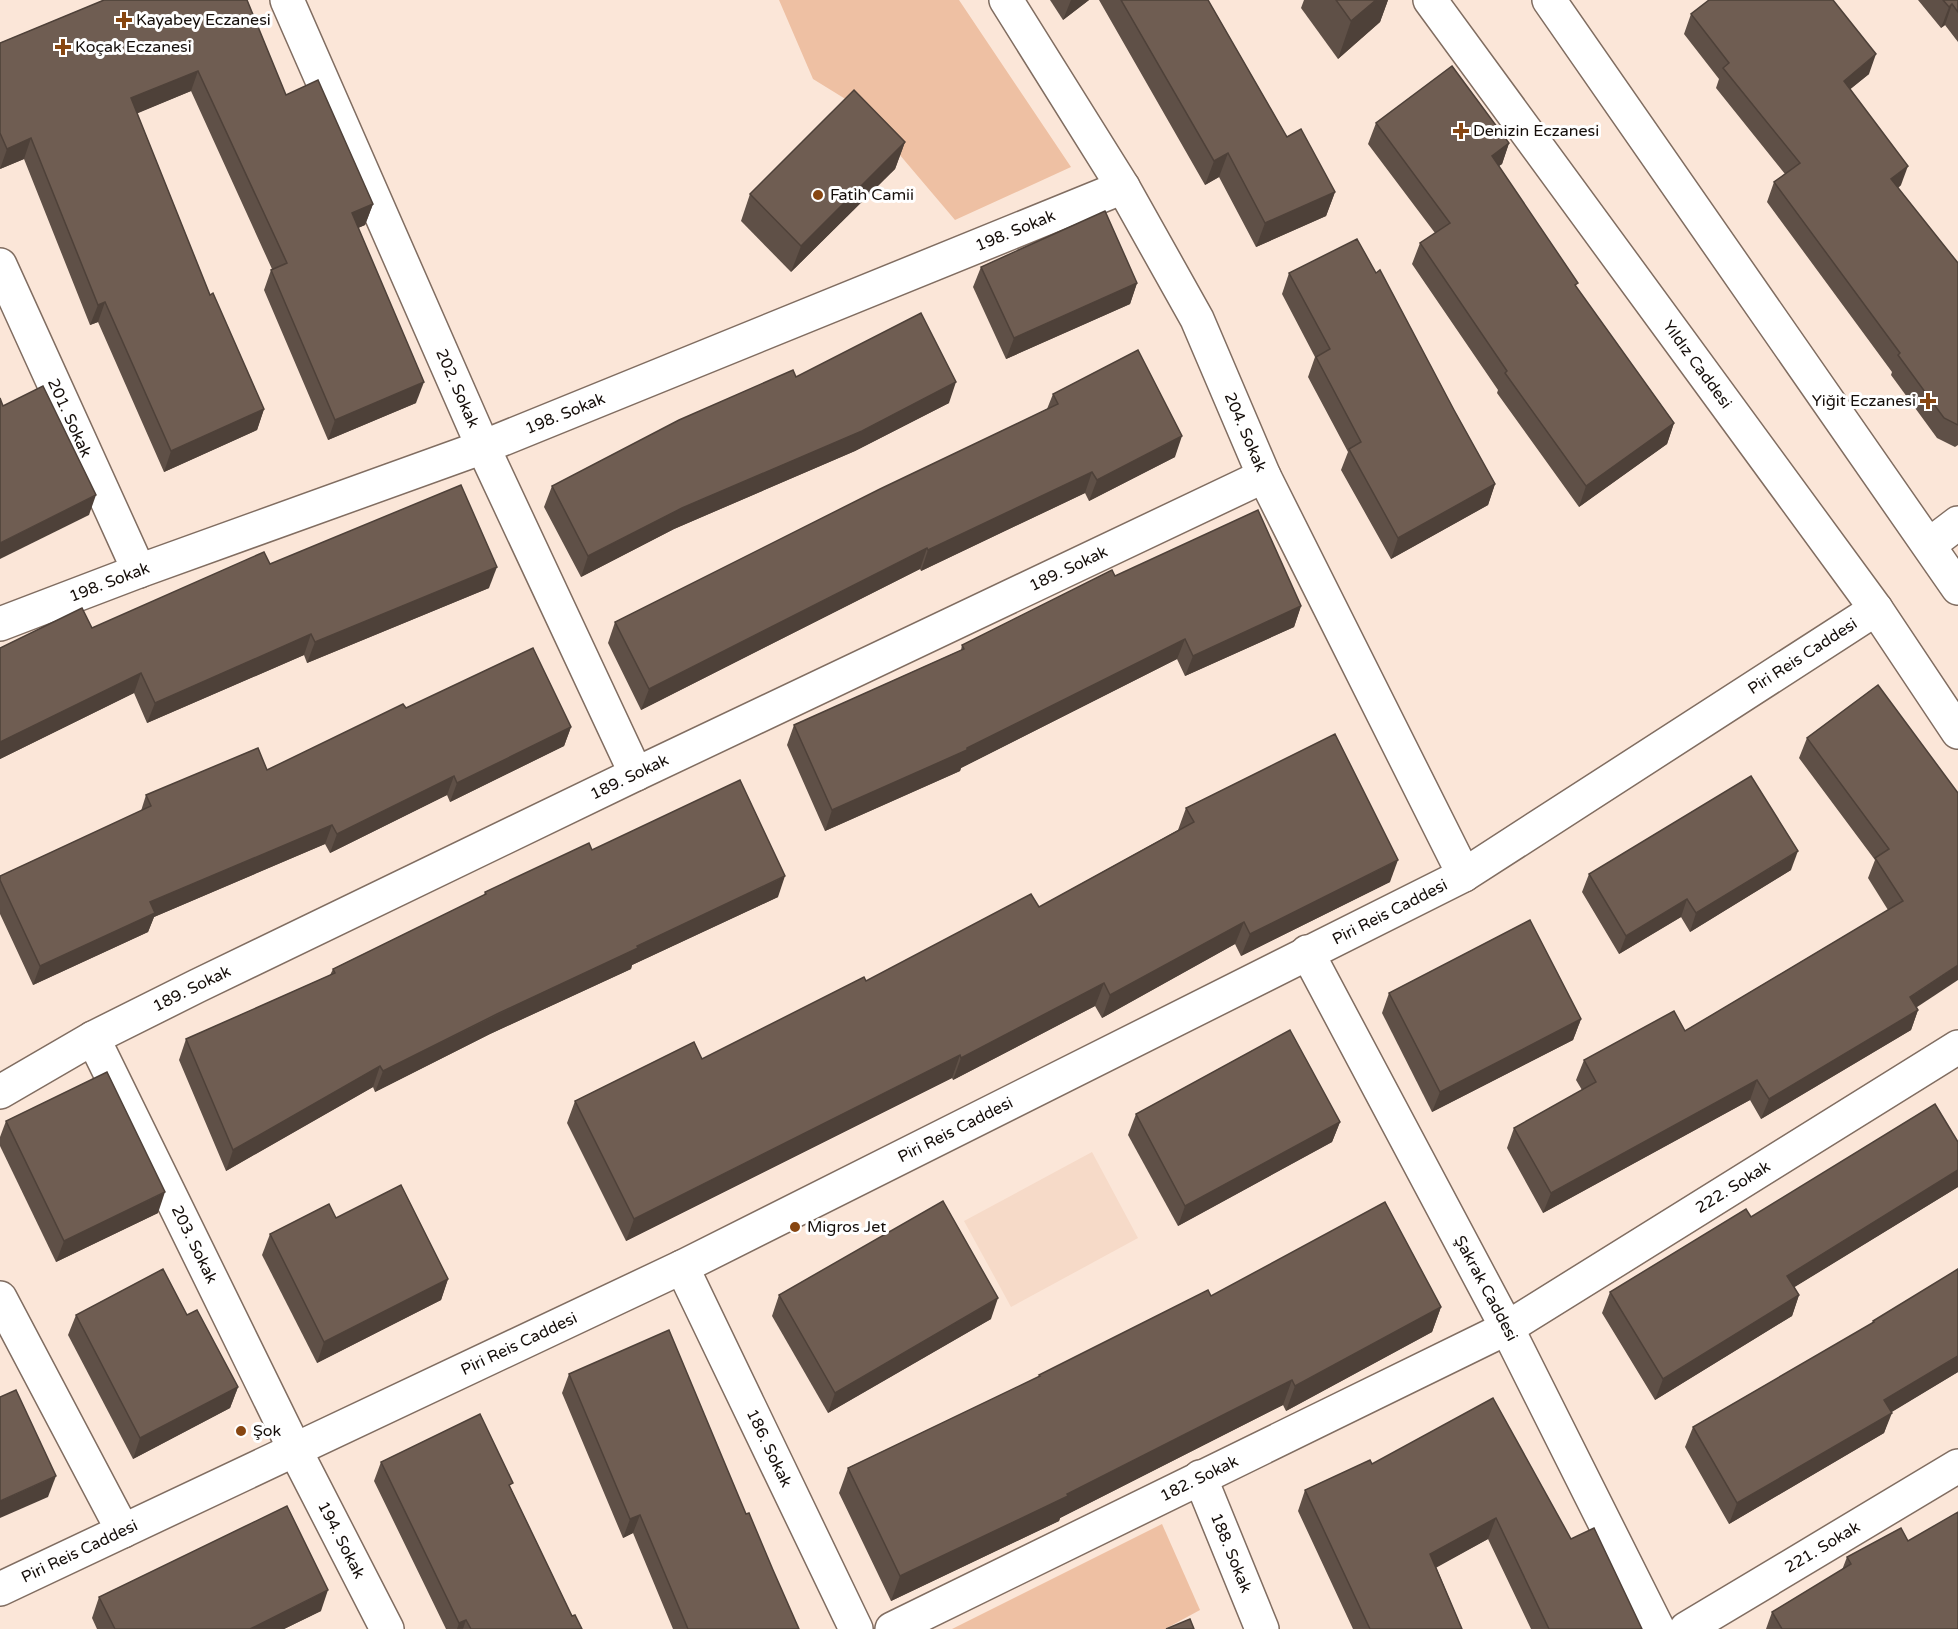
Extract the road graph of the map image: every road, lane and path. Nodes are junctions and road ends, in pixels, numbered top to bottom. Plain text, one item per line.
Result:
1 (287, 0) edge
2 (1006, 0) edge
3 (1430, 0) edge
4 (1549, 0) edge
5 (1123, 187) junction
6 (0, 265) edge
7 (483, 447) junction
8 (1264, 476) junction
9 (1958, 523) edge
10 (1929, 545) junction
11 (139, 571) junction
12 (1958, 588) edge
13 (1876, 609) junction
14 (0, 624) edge
15 (1958, 732) edge
16 (636, 774) junction
17 (1464, 874) junction
18 (1307, 951) junction
19 (93, 1038) junction
20 (1958, 1047) edge
21 (0, 1092) edge
22 (682, 1267) junction
23 (0, 1298) edge
24 (1508, 1328) junction
25 (296, 1450) junction
26 (1958, 1466) edge
27 (1200, 1477) junction
28 (123, 1531) junction
29 (0, 1588) edge
30 (387, 1629) edge
31 (856, 1629) edge
32 (892, 1629) edge
33 (1262, 1629) edge
34 (1658, 1629) edge
35 (1686, 1629) edge

1 - 7 street, 202. Sokak
2 - 5 street, 204. Sokak
3 - 13 street, Yıldız Caddesi
4 - 10 street
5 - 7 street, 198. Sokak
5 - 8 street, 204. Sokak
6 - 11 street, 201. Sokak
7 - 11 street, 198. Sokak
7 - 16 street, 202. Sokak
8 - 16 street, 189. Sokak
8 - 17 street, 204. Sokak
9 - 10 street
10 - 12 street
11 - 14 street, 198. Sokak
13 - 15 street, Yıldız Caddesi
13 - 17 street, Piri Reis Caddesi
16 - 19 street, 189. Sokak
17 - 18 street, Piri Reis Caddesi
18 - 22 street, Piri Reis Caddesi
18 - 24 street, Şakrak Caddesi
19 - 21 street, 189. Sokak
19 - 25 street, 203. Sokak
20 - 24 street, 222. Sokak
22 - 25 street, Piri Reis Caddesi
22 - 31 street, 186. Sokak
23 - 28 street
24 - 27 street, 182. Sokak
24 - 34 street, Şakrak Caddesi
25 - 28 street, Piri Reis Caddesi
25 - 30 street, 194. Sokak
26 - 35 street, 221. Sokak
27 - 32 street, 182. Sokak
27 - 33 street, 188. Sokak
28 - 29 street, Piri Reis Caddesi

